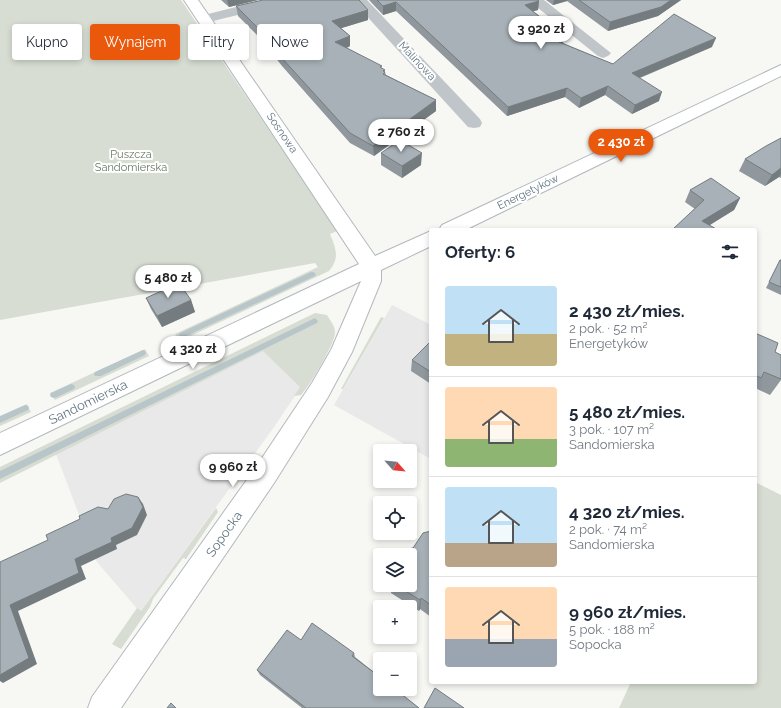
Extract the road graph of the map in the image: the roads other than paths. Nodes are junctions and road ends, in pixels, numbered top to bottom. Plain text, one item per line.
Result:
1 (191, 0) edge
2 (281, 0) edge
3 (360, 0) edge
4 (535, 0) edge
5 (205, 19) junction
6 (603, 53) dead end
7 (781, 70) edge
8 (474, 123) dead end
9 (453, 228) edge
10 (429, 239) edge
11 (371, 266) junction
12 (0, 444) edge
13 (103, 708) edge

1 - 5 street, Sosnowa
2 - 5 street
3 - 8 street, Malinowa
4 - 6 street
5 - 11 street, Sosnowa
7 - 9 street, Energetyków
10 - 11 street
11 - 12 street, Sandomierska
11 - 13 street, Sopocka

